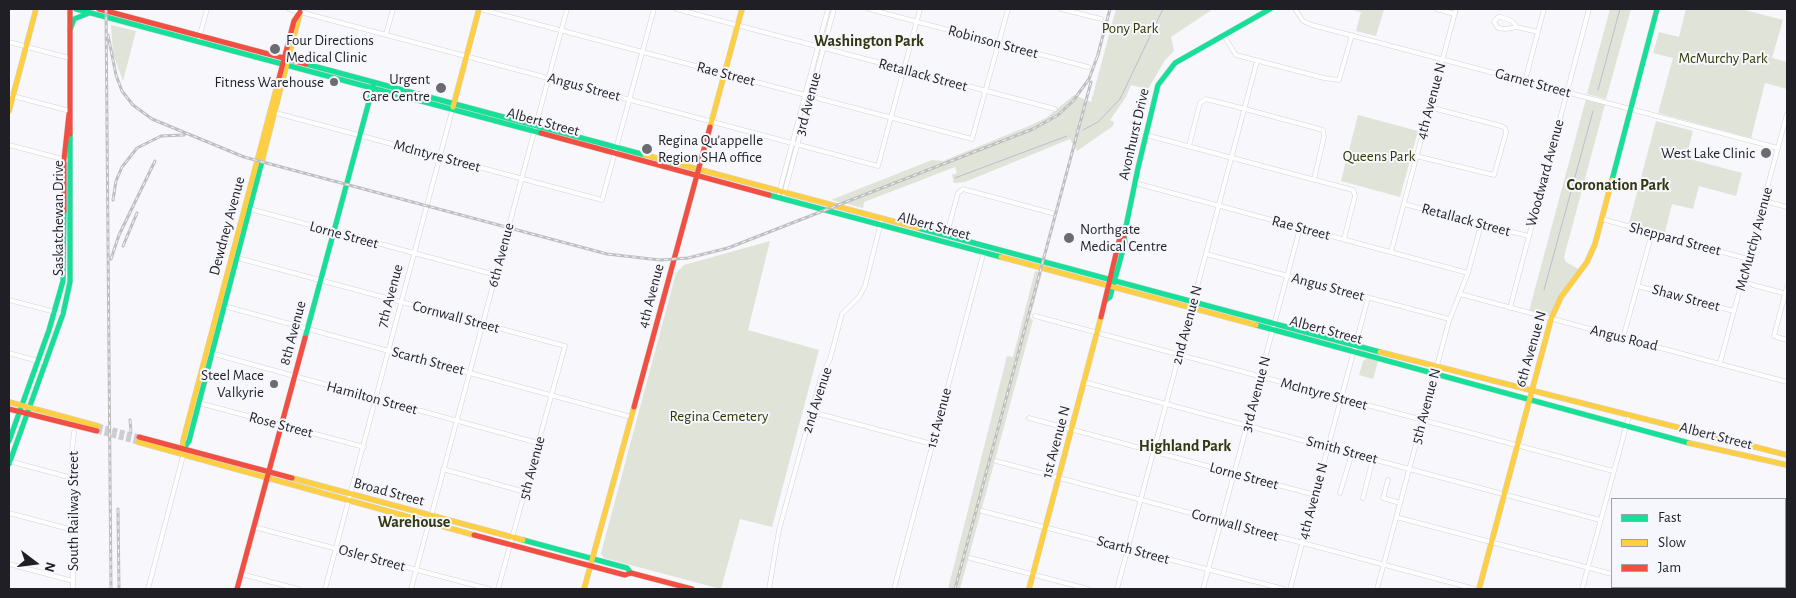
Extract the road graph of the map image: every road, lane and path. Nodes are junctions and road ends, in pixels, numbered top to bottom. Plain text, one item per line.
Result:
1 (36, 9) edge
2 (70, 9) edge
3 (76, 9) edge
4 (99, 9) edge
5 (127, 9) edge
6 (207, 9) edge
7 (289, 9) edge
8 (393, 9) edge
9 (480, 9) edge
10 (567, 9) edge
11 (654, 9) edge
12 (676, 9) edge
13 (742, 9) edge
14 (828, 9) edge
15 (834, 9) edge
16 (869, 9) edge
17 (920, 9) edge
18 (1008, 9) edge
19 (1061, 9) edge
20 (1270, 9) edge
21 (1295, 9) edge
22 (1436, 9) edge
23 (1544, 9) edge
24 (1588, 9) edge
25 (1657, 9) edge
26 (300, 10) edge
27 (1455, 11) edge
28 (90, 13) junction
29 (126, 16) junction
30 (1101, 19) dead end
31 (917, 21) junction
32 (737, 26) junction
33 (1517, 27) junction
34 (70, 30) junction
35 (562, 30) junction
36 (1538, 32) junction
37 (386, 34) junction
38 (1352, 35) junction
39 (1224, 36) junction
40 (199, 39) junction
41 (9, 42) edge
42 (998, 43) junction
43 (26, 47) junction
44 (818, 47) junction
45 (823, 48) junction
46 (642, 52) junction
47 (467, 56) junction
48 (69, 58) junction
49 (1442, 59) junction
50 (1257, 61) junction
51 (286, 62) junction
52 (1088, 67) dead end
53 (904, 70) junction
54 (725, 74) junction
55 (549, 78) junction
56 (1525, 81) junction
57 (373, 86) junction
58 (985, 92) junction
59 (1567, 92) junction
60 (11, 95) edge
61 (805, 95) junction
62 (810, 97) junction
63 (630, 99) junction
64 (453, 108) junction
65 (1429, 108) junction
66 (1245, 109) junction
67 (1631, 109) junction
68 (1055, 110) dead end
69 (9, 111) edge
70 (70, 111) junction
71 (273, 113) junction
72 (1787, 117) edge
73 (891, 118) junction
74 (712, 122) junction
75 (535, 130) junction
76 (1146, 135) junction
77 (360, 136) junction
78 (792, 143) junction
79 (9, 145) edge
80 (797, 145) junction
81 (1189, 146) junction
82 (616, 148) junction
83 (1778, 148) junction
84 (615, 154) junction
85 (1416, 156) junction
86 (440, 157) junction
87 (1232, 157) junction
88 (64, 160) junction
89 (70, 161) junction
90 (698, 173) junction
91 (522, 179) junction
92 (1314, 179) junction
93 (1135, 183) junction
94 (781, 195) junction
95 (1764, 201) junction
96 (1404, 204) junction
97 (1219, 205) junction
98 (1787, 207) edge
99 (250, 209) junction
100 (1052, 213) dead end
101 (1602, 219) junction
102 (882, 222) junction
103 (1481, 225) junction
104 (1300, 228) junction
105 (334, 232) junction
106 (1652, 233) junction
107 (1528, 236) junction
108 (946, 239) junction
109 (1344, 239) junction
110 (985, 249) junction
111 (1391, 252) junction
112 (414, 254) junction
113 (1206, 254) junction
114 (235, 257) junction
115 (1748, 258) junction
116 (1468, 273) junction
117 (496, 275) junction
118 (1287, 276) junction
119 (320, 281) junction
120 (1742, 282) junction
121 (1112, 283) junction
122 (1638, 286) junction
123 (1787, 287) edge
124 (1460, 294) junction
125 (1786, 294) edge
126 (1368, 298) junction
127 (9, 300) edge
128 (402, 302) junction
129 (1193, 304) junction
130 (224, 306) junction
131 (1510, 308) junction
132 (1734, 311) junction
133 (55, 312) junction
134 (63, 314) junction
135 (1035, 316) dead end
136 (1449, 319) junction
137 (1551, 319) junction
138 (483, 323) junction
139 (1275, 323) junction
140 (308, 329) junction
141 (1273, 329) junction
142 (1098, 333) junction
143 (1623, 338) junction
144 (1787, 340) edge
145 (564, 346) joint
146 (1354, 348) junction
147 (389, 351) junction
148 (9, 353) edge
149 (209, 353) junction
150 (1179, 355) junction
151 (38, 361) junction
152 (45, 363) junction
153 (1720, 363) junction
154 (1436, 370) junction
155 (470, 372) junction
156 (294, 377) junction
157 (1260, 377) junction
158 (1084, 382) junction
159 (1787, 382) edge
160 (1532, 390) junction
161 (552, 395) junction
162 (1341, 398) junction
163 (376, 399) junction
164 (1530, 400) junction
165 (9, 402) edge
166 (199, 403) junction
167 (1166, 404) junction
168 (29, 407) junction
169 (9, 408) edge
170 (21, 409) junction
171 (812, 412) junction
172 (27, 413) junction
173 (1629, 416) junction
174 (631, 417) junction
175 (1029, 418) dead end
176 (456, 420) junction
177 (1422, 420) junction
178 (281, 425) junction
179 (1247, 425) junction
180 (1626, 426) junction
181 (1072, 430) junction
182 (74, 432) dead end
183 (9, 441) edge
184 (538, 443) junction
185 (932, 444) junction
186 (1328, 446) junction
187 (1518, 446) junction
188 (364, 447) junction
189 (183, 449) junction
190 (1153, 452) junction
191 (1352, 453) junction
192 (1778, 453) junction
193 (1787, 455) edge
194 (183, 456) junction
195 (1373, 458) junction
196 (1761, 460) junction
197 (996, 461) dead end
198 (9, 462) edge
199 (1787, 465) edge
200 (1409, 468) junction
201 (443, 470) junction
202 (1614, 471) junction
203 (269, 472) junction
204 (1234, 474) junction
205 (72, 478) junction
206 (1059, 478) junction
207 (267, 479) junction
208 (1388, 480) dead end
209 (525, 492) junction
210 (1340, 493) dead end
211 (350, 494) junction
212 (1505, 494) junction
213 (1315, 495) junction
214 (1363, 498) dead end
215 (1141, 500) junction
216 (348, 501) junction
217 (1400, 503) junction
218 (982, 511) dead end
219 (9, 513) edge
220 (431, 517) junction
221 (1396, 517) junction
222 (1600, 520) junction
223 (1222, 522) junction
224 (254, 527) junction
225 (1046, 527) junction
226 (73, 530) junction
227 (512, 538) junction
228 (1492, 542) junction
229 (1302, 543) junction
230 (510, 545) junction
231 (335, 549) junction
232 (1127, 549) junction
233 (970, 558) dead end
234 (592, 559) junction
235 (9, 564) edge
236 (1383, 565) junction
237 (590, 566) junction
238 (1587, 568) junction
239 (416, 570) junction
240 (1208, 570) junction
241 (630, 573) junction
242 (241, 574) junction
243 (1611, 574) edge
244 (1033, 575) junction
245 (73, 582) junction
246 (1787, 582) edge
247 (73, 589) edge
248 (148, 589) edge
249 (237, 589) edge
250 (298, 589) edge
251 (325, 589) edge
252 (411, 589) edge
253 (490, 589) edge
254 (498, 589) edge
255 (584, 589) edge
256 (692, 589) edge
257 (769, 589) edge
258 (894, 589) edge
259 (1029, 589) edge
260 (1088, 589) edge
261 (1117, 589) edge
262 (1203, 589) edge
263 (1284, 589) edge
264 (1290, 589) edge
265 (1377, 589) edge
266 (1475, 589) edge
267 (1479, 589) edge
268 (1582, 589) edge
269 (1786, 589) edge

1 - 43 main road
2 - 34 main road, Saskatchewan Drive
3 - 28 main road, Albert Street
4 - 29 main road, Albert Street
5 - 29 street
6 - 40 street
7 - 26 street, Angus Street
8 - 37 street
9 - 35 street, Rae Street
9 - 47 main road, 7th Avenue
10 - 35 street, 6th Avenue
11 - 46 street
12 - 32 street, Retallack Street
13 - 32 main road, 4th Avenue
14 - 44 street, 3rd Avenue
15 - 45 street, 3rd Avenue
16 - 31 street, Robinson Street
17 - 31 street
18 - 42 street
19 - 30 street
20 - 39 main road, Avonhurst Drive
21 - 38 street, Garnet Street
22 - 27 street
23 - 36 street
24 - 59 street, Woodward Avenue
25 - 67 main road, 6th Avenue N
26 - 37 street, Angus Street
26 - 51 main road, Dewdney Avenue
27 - 49 street, 4th Avenue N
28 - 34 main road
28 - 40 main road, Albert Street
29 - 40 main road, Albert Street
31 - 42 street, Robinson Street
31 - 53 street
32 - 44 street, Retallack Street
32 - 54 main road, 4th Avenue
33 - 33 street
33 - 36 street
34 - 48 main road, Saskatchewan Drive
35 - 46 street, Rae Street
35 - 55 street, 6th Avenue
36 - 56 street
37 - 47 street, Angus Street
38 - 49 street, Garnet Street
38 - 50 street
39 - 50 street
39 - 76 main road, Avonhurst Drive
40 - 51 main road, Albert Street
41 - 43 street
42 - 52 street, Robinson Street
42 - 58 street
43 - 48 street
43 - 60 main road
44 - 45 street, Retallack Street
44 - 61 street, 3rd Avenue
45 - 53 street, Retallack Street
45 - 62 street, 3rd Avenue
46 - 54 street, Rae Street
46 - 63 street
47 - 55 street, Angus Street
47 - 64 main road, 7th Avenue
48 - 70 main road, Saskatchewan Drive
49 - 56 street, Garnet Street
49 - 65 street, 4th Avenue N
50 - 66 street, 2nd Avenue N
51 - 57 main road, Albert Street
51 - 71 main road, Dewdney Avenue
53 - 58 street, Retallack Street
53 - 73 street
54 - 61 street, Rae Street
54 - 74 main road, 4th Avenue
55 - 63 street, Angus Street
55 - 75 street, 6th Avenue
56 - 59 street, Garnet Street
57 - 64 main road, Albert Street
57 - 77 main road, 8th Avenue
58 - 68 street, Retallack Street
58 - 73 street, Rae Street
59 - 67 street, Garnet Street
59 - 107 street, Woodward Avenue
60 - 69 main road
60 - 70 street
61 - 62 street, Rae Street
61 - 78 street, 3rd Avenue
62 - 73 street, Rae Street
62 - 80 street, 3rd Avenue
63 - 74 street, Angus Street
63 - 82 street
64 - 75 main road, Albert Street
64 - 86 street, 7th Avenue
65 - 85 street, 4th Avenue N
65 - 85 street
66 - 81 street
66 - 87 street, 2nd Avenue N
66 - 92 street
67 - 83 street, Garnet Street
67 - 101 main road, 6th Avenue N
70 - 88 main road, Saskatchewan Drive
70 - 89 main road, Saskatchewan Drive
71 - 77 street, McIntyre Street
71 - 99 main road, Dewdney Avenue
71 - 114 main road, Dewdney Avenue
72 - 83 street, McMurchy Avenue
73 - 80 street, Angus Street
74 - 78 street, Angus Street
74 - 90 main road, 4th Avenue
75 - 82 main road, Albert Street
75 - 84 main road, Albert Street
75 - 91 street, 6th Avenue
76 - 81 street
76 - 93 main road, Avonhurst Drive
77 - 86 street, McIntyre Street
77 - 105 main road, 8th Avenue
78 - 80 street, Angus Street
78 - 94 street, 3rd Avenue
79 - 88 street
80 - 94 street, 3rd Avenue
81 - 87 street
82 - 84 street
82 - 90 main road, Albert Street
83 - 95 street, McMurchy Avenue
84 - 90 main road, Albert Street
84 - 91 street, McIntyre Street
85 - 96 street, 4th Avenue N
86 - 91 street, McIntyre Street
86 - 112 street, 7th Avenue
87 - 92 street
87 - 97 street, 2nd Avenue N
88 - 89 street
88 - 133 main road, Saskatchewan Drive
89 - 134 main road, Saskatchewan Drive
90 - 94 main road, Albert Street
90 - 174 main road, 4th Avenue
91 - 117 street, 6th Avenue
92 - 109 street
93 - 97 street, Rae Street
93 - 121 main road, Avonhurst Drive
94 - 102 main road, Albert Street
95 - 98 street
95 - 115 street, McMurchy Avenue
96 - 103 street, Retallack Street
96 - 111 street, 4th Avenue N
97 - 104 street, Rae Street
97 - 113 street, 2nd Avenue N
99 - 105 street, Lorne Street
99 - 114 main road, Dewdney Avenue
100 - 108 street
101 - 106 street, Sheppard Street
101 - 137 main road, 6th Avenue N
102 - 108 main road, Albert Street
102 - 171 street, 2nd Avenue
103 - 107 street, Retallack Street
103 - 116 street, 5th Avenue N
104 - 109 street, Rae Street
104 - 118 street, 3rd Avenue N
105 - 112 street, Lorne Street
105 - 119 main road, 8th Avenue
106 - 115 street, Sheppard Street
106 - 122 street
107 - 131 street, Woodward Avenue
108 - 110 main road, Albert Street
109 - 111 street, Rae Street
110 - 121 main road, Albert Street
110 - 185 street, 1st Avenue
111 - 116 street, Rae Street
112 - 117 street, Lorne Street
112 - 128 street, 7th Avenue
113 - 118 street, Angus Street
113 - 129 street, 2nd Avenue N
114 - 119 street, Cornwall Street
114 - 130 main road, Dewdney Avenue
114 - 149 main road, Dewdney Avenue
115 - 120 street, McMurchy Avenue
116 - 124 street, 5th Avenue N
117 - 138 street, 6th Avenue
118 - 126 street, Angus Street
118 - 139 street, 3rd Avenue N
119 - 128 street, Cornwall Street
119 - 140 main road, 8th Avenue
120 - 125 street
120 - 132 street, McMurchy Avenue
121 - 129 main road, Albert Street
121 - 142 main road, 1st Avenue N
122 - 132 street, Shaw Street
122 - 143 street
123 - 125 street
124 - 131 street, Angus Road
124 - 136 street, 5th Avenue N
125 - 144 street
126 - 136 street, Angus Street
126 - 146 street, 4th Avenue N
127 - 133 street
128 - 138 street, Cornwall Street
128 - 147 street, 7th Avenue
129 - 139 main road, Albert Street
129 - 141 main road, Albert Street
129 - 150 street, 2nd Avenue N
130 - 140 street, Scarth Street
130 - 149 main road, Dewdney Avenue
131 - 137 street, Angus Road
132 - 153 street, McMurchy Avenue
133 - 134 street
133 - 151 main road, Saskatchewan Drive
134 - 152 main road, Saskatchewan Drive
135 - 142 street, McIntyre Street
136 - 154 street, 5th Avenue N
137 - 143 street, Angus Road
137 - 160 main road, 6th Avenue N
138 - 145 street, Cornwall Street
138 - 155 street, 6th Avenue
139 - 141 street, 3rd Avenue N
139 - 146 main road, Albert Street
140 - 147 street, Scarth Street
140 - 156 main road, 8th Avenue
141 - 146 main road, Albert Street
141 - 157 street, 3rd Avenue N
142 - 150 street, McIntyre Street
142 - 158 main road, 1st Avenue N
143 - 153 street, Angus Road
145 - 161 street, 5th Avenue
146 - 154 main road, Albert Street
146 - 162 street, 4th Avenue N
147 - 155 street, Scarth Street
147 - 163 street, 7th Avenue
148 - 151 street
149 - 156 street, Hamilton Street
149 - 166 main road, Dewdney Avenue
149 - 189 main road, Dewdney Avenue
150 - 157 street, McIntyre Street
150 - 167 street, 2nd Avenue N
151 - 152 street
151 - 170 main road, Saskatchewan Drive
152 - 168 main road, Saskatchewan Drive
153 - 159 street, Angus Road
154 - 160 main road, Albert Street
154 - 164 main road, Albert Street
154 - 177 street, 5th Avenue N
155 - 161 street, Scarth Street
155 - 176 street, 6th Avenue
156 - 163 street, Hamilton Street
156 - 178 main road, 8th Avenue
157 - 162 street, McIntyre Street
157 - 179 street, 3rd Avenue N
158 - 167 street, Smith Street
158 - 181 main road, 1st Avenue N
160 - 164 main road, 6th Avenue N
160 - 173 main road, Albert Street
161 - 174 street, Scarth Street
161 - 184 street, 5th Avenue
162 - 177 street, McIntyre Street
162 - 186 street, 4th Avenue N
163 - 176 street, Hamilton Street
163 - 188 street, 7th Avenue
164 - 180 main road, Albert Street
164 - 187 main road, 6th Avenue N
165 - 170 main road
166 - 178 street, Rose Street
166 - 189 main road, Dewdney Avenue
167 - 179 street, Smith Street
167 - 190 street, 2nd Avenue N
168 - 170 main road
168 - 172 main road, Saskatchewan Drive
168 - 172 main road
169 - 170 main road
170 - 172 main road
170 - 183 main road, Saskatchewan Drive
171 - 185 street
171 - 257 street, 2nd Avenue
172 - 198 main road, Saskatchewan Drive
173 - 180 street
173 - 192 main road, Albert Street
174 - 234 main road, 4th Avenue
175 - 181 street, Lorne Street
176 - 184 street, Hamilton Street
176 - 201 street, 6th Avenue
177 - 187 street, McIntyre Street
177 - 200 street, 5th Avenue N
178 - 188 street, Rose Street
178 - 203 main road, 8th Avenue
179 - 186 street, Smith Street
179 - 204 street, 3rd Avenue N
180 - 196 main road, Albert Street
180 - 202 street
181 - 190 street, Lorne Street
181 - 206 main road, 1st Avenue N
182 - 205 street, South Railway Street
184 - 209 street, 5th Avenue
185 - 258 street, 1st Avenue
186 - 191 street, Smith Street
186 - 213 street, 4th Avenue N
187 - 202 street, McIntyre Street
187 - 212 main road, 6th Avenue N
188 - 211 street, 7th Avenue
189 - 194 main road, Dewdney Avenue
189 - 194 main road, Broad Street
189 - 203 main road, Broad Street
190 - 204 street, Lorne Street
190 - 215 street, 2nd Avenue N
191 - 195 street, Smith Street
191 - 210 street
192 - 193 main road, Albert Street
192 - 196 main road
194 - 207 main road, Broad Street
194 - 248 street, Dewdney Avenue
195 - 200 street, Smith Street
195 - 214 street
196 - 199 main road, Albert Street
197 - 206 street, Cornwall Street
198 - 205 street
200 - 212 street, Smith Street
200 - 217 street, 5th Avenue N
201 - 209 street
201 - 220 street, 6th Avenue
202 - 222 street
203 - 207 main road, 8th Avenue
203 - 211 main road, Broad Street
204 - 213 street, Lorne Street
204 - 223 street, 3rd Avenue N
205 - 226 street, South Railway Street
206 - 215 street, Cornwall Street
206 - 225 main road, 1st Avenue N
207 - 216 main road, Broad Street
207 - 224 main road, 8th Avenue
208 - 217 street
209 - 227 street, 5th Avenue
211 - 216 street, 7th Avenue
211 - 220 main road, Broad Street
212 - 222 street, Smith Street
212 - 228 main road, 6th Avenue N
213 - 229 street, 4th Avenue N
215 - 223 street, Cornwall Street
215 - 232 street, 2nd Avenue N
216 - 220 main road, Broad Street
216 - 231 street, 7th Avenue
217 - 221 street, 5th Avenue N
218 - 225 street, Scarth Street
219 - 226 street
220 - 227 main road, Broad Street
220 - 230 main road, Broad Street
220 - 239 street, 6th Avenue
221 - 228 street
221 - 236 street, 5th Avenue N
222 - 238 street
223 - 229 street, Cornwall Street
223 - 240 street, 3rd Avenue N
224 - 231 street, Osler Street
224 - 242 main road, 8th Avenue
225 - 232 street, Scarth Street
225 - 244 main road, 1st Avenue N
226 - 245 street, South Railway Street
227 - 230 street, 5th Avenue
227 - 234 main road, Broad Street
228 - 238 street
228 - 267 main road, 6th Avenue N
229 - 236 street, Cornwall Street
229 - 264 street, 4th Avenue N
230 - 237 main road, Broad Street
230 - 254 street, 5th Avenue
231 - 239 street, Osler Street
231 - 251 street, 7th Avenue
232 - 240 street, Scarth Street
232 - 261 street, 2nd Avenue N
233 - 244 street
234 - 237 main road, 4th Avenue
234 - 241 main road, Broad Street
235 - 245 street
236 - 265 street, 5th Avenue N
236 - 266 street, Cornwall Street
237 - 241 main road, Broad Street
237 - 255 main road, 4th Avenue
238 - 243 street
238 - 268 street
239 - 252 street, 6th Avenue
239 - 253 street, Osler Street
240 - 262 street, 3rd Avenue N
240 - 263 street, Scarth Street
241 - 256 main road, Broad Street
242 - 249 main road, 8th Avenue
242 - 250 street
244 - 259 main road, 1st Avenue N
244 - 260 street
245 - 247 street, South Railway Street
246 - 269 main road

